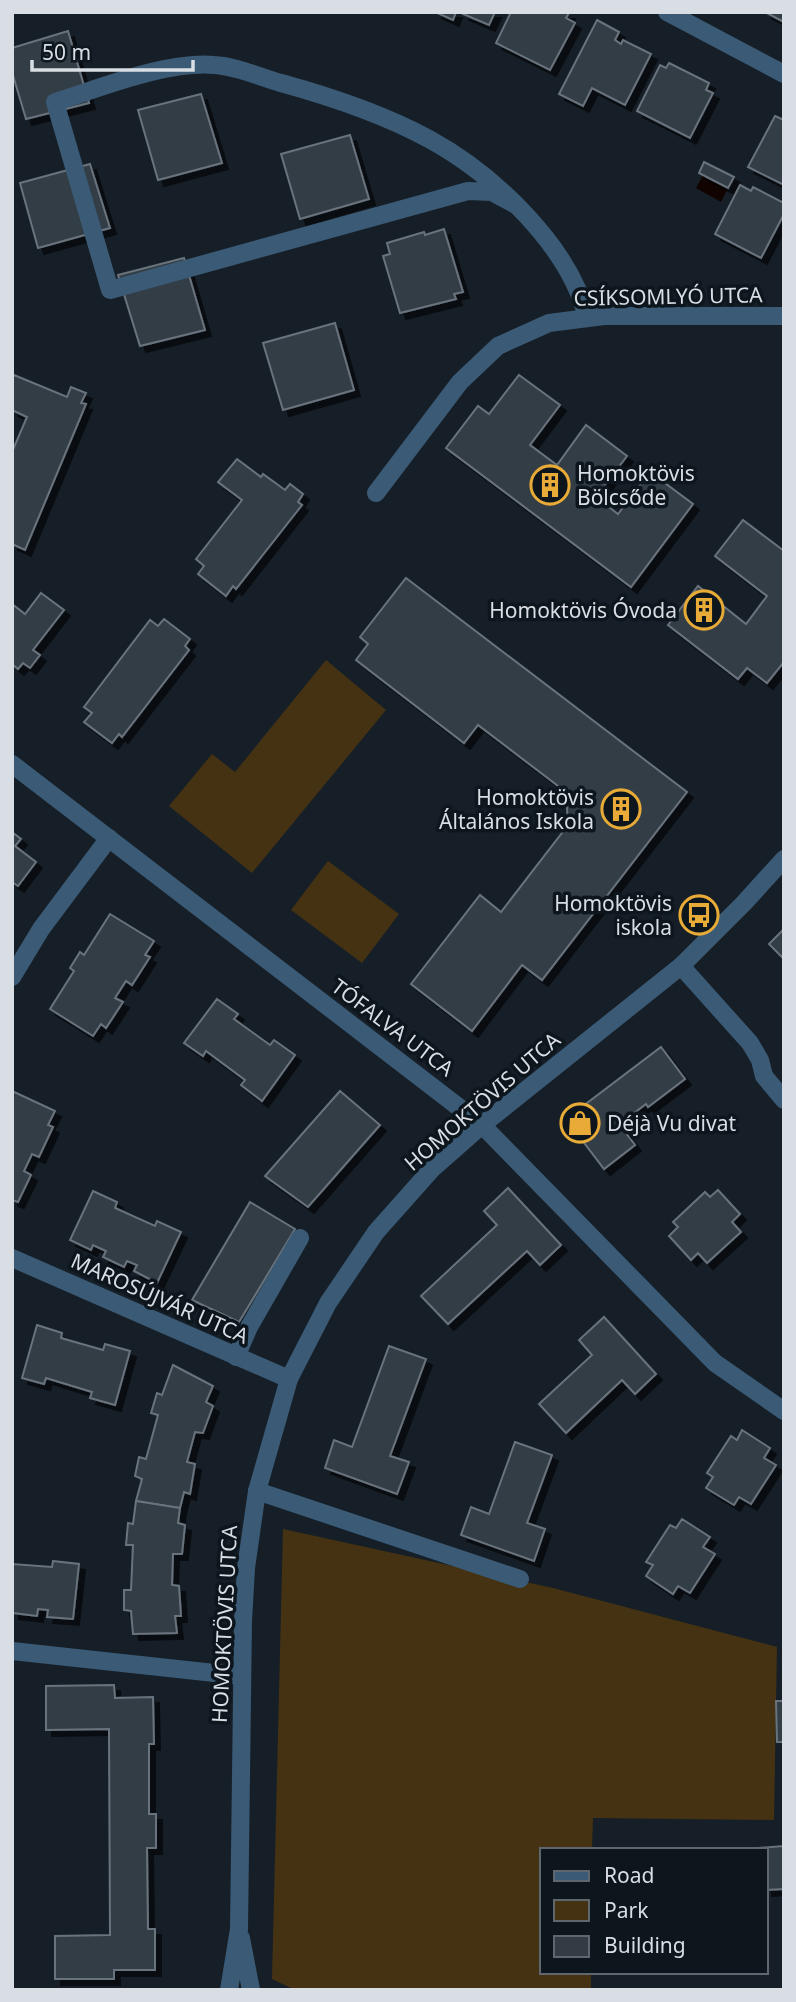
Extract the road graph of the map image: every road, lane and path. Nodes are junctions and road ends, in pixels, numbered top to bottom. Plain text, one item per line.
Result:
1 (668, 12) edge
2 (784, 74) edge
3 (516, 205) junction
4 (784, 316) edge
5 (587, 318) junction
6 (376, 493) dead end
7 (12, 764) edge
8 (109, 838) junction
9 (784, 859) edge
10 (681, 966) junction
11 (12, 977) edge
12 (784, 1100) edge
13 (482, 1125) junction
14 (300, 1237) dead end
15 (12, 1258) edge
16 (236, 1357) junction
17 (289, 1379) junction
18 (784, 1411) edge
19 (257, 1491) junction
20 (520, 1579) dead end
21 (12, 1651) edge
22 (242, 1676) junction
23 (239, 1928) junction
24 (229, 1990) edge
25 (251, 1990) edge

1 - 2 street
3 - 3 street
3 - 5 street
4 - 5 street, CSÍKSOMLYÓ UTCA
5 - 6 street, CSÍKSOMLYÓ UTCA
7 - 8 street, TÓFALVA UTCA
8 - 11 street
8 - 13 street, TÓFALVA UTCA
9 - 10 street, HOMOKTÖVIS UTCA
10 - 12 street
10 - 13 street, HOMOKTÖVIS UTCA
13 - 17 street, HOMOKTÖVIS UTCA
13 - 18 street, TÓFALVA UTCA
14 - 16 street
15 - 16 street, MAROSÚJVÁR UTCA
16 - 17 street, MAROSÚJVÁR UTCA
17 - 19 street, HOMOKTÖVIS UTCA
19 - 20 street
19 - 22 street, HOMOKTÖVIS UTCA
21 - 22 street
22 - 23 street, HOMOKTÖVIS UTCA
23 - 24 street, HOMOKTÖVIS UTCA
23 - 25 street, HOMOKTÖVIS UTCA

